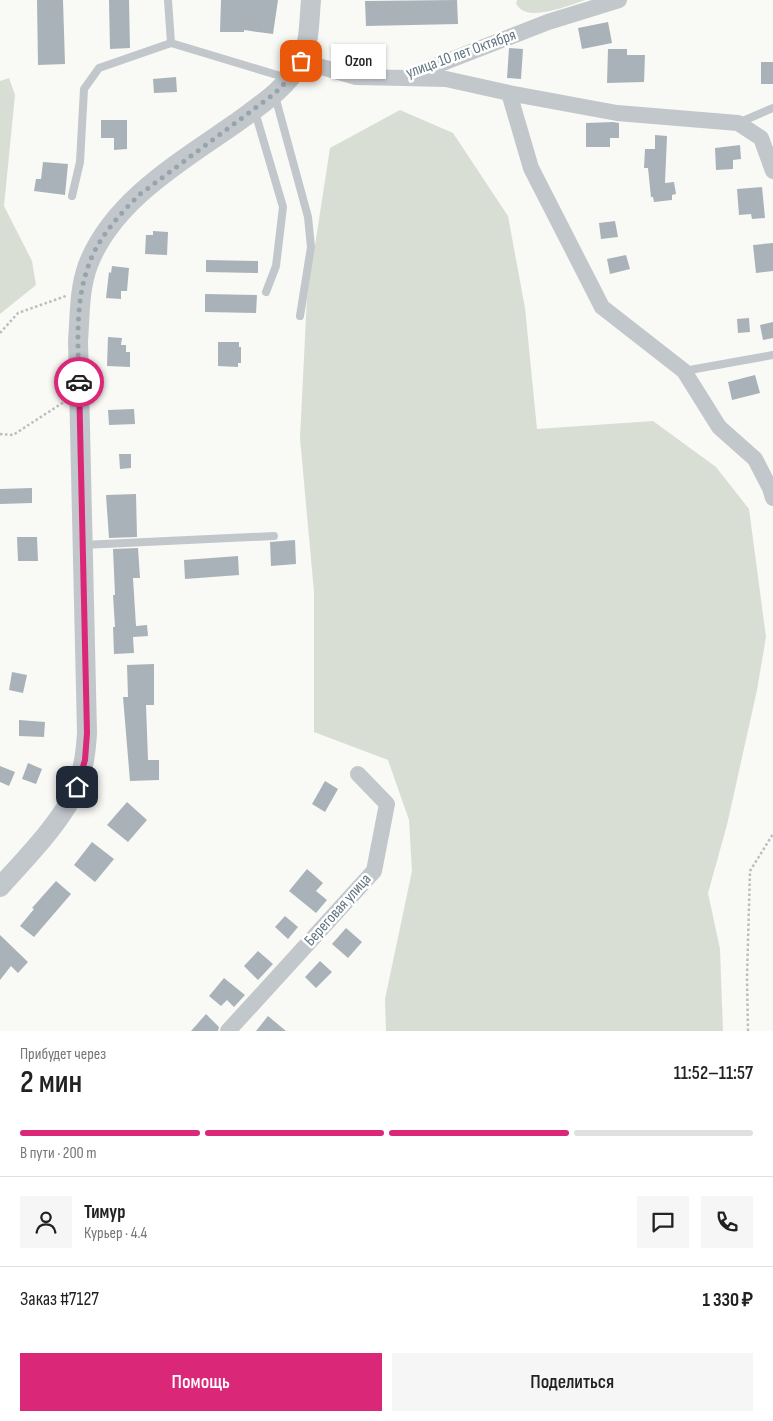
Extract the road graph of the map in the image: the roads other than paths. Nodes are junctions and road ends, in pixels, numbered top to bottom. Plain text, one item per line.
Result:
1 (168, 0) edge
2 (311, 0) edge
3 (619, 0) edge
4 (171, 43) junction
5 (301, 61) junction
6 (404, 78) junction
7 (289, 79) junction
8 (509, 93) junction
9 (274, 94) junction
10 (773, 108) edge
11 (254, 110) junction
12 (738, 123) junction
13 (773, 171) edge
14 (72, 196) dead end
15 (266, 292) dead end
16 (300, 316) dead end
17 (773, 355) edge
18 (684, 371) junction
19 (772, 492) edge
20 (274, 536) dead end
21 (83, 545) junction
22 (358, 774) dead end
23 (0, 887) edge
24 (228, 1031) edge

1 - 4 lane
2 - 5 street
3 - 6 street, улица 10 лет Октября
4 - 7 lane
4 - 14 lane
5 - 6 street, улица 10 лет Октября
5 - 7 street
6 - 8 street
7 - 9 street
8 - 12 street
8 - 18 street
9 - 11 street
9 - 16 lane
10 - 12 lane
11 - 15 lane
11 - 21 street
12 - 13 street
17 - 18 lane
18 - 19 street
20 - 21 lane
21 - 23 street
22 - 24 street, Береговая улица

